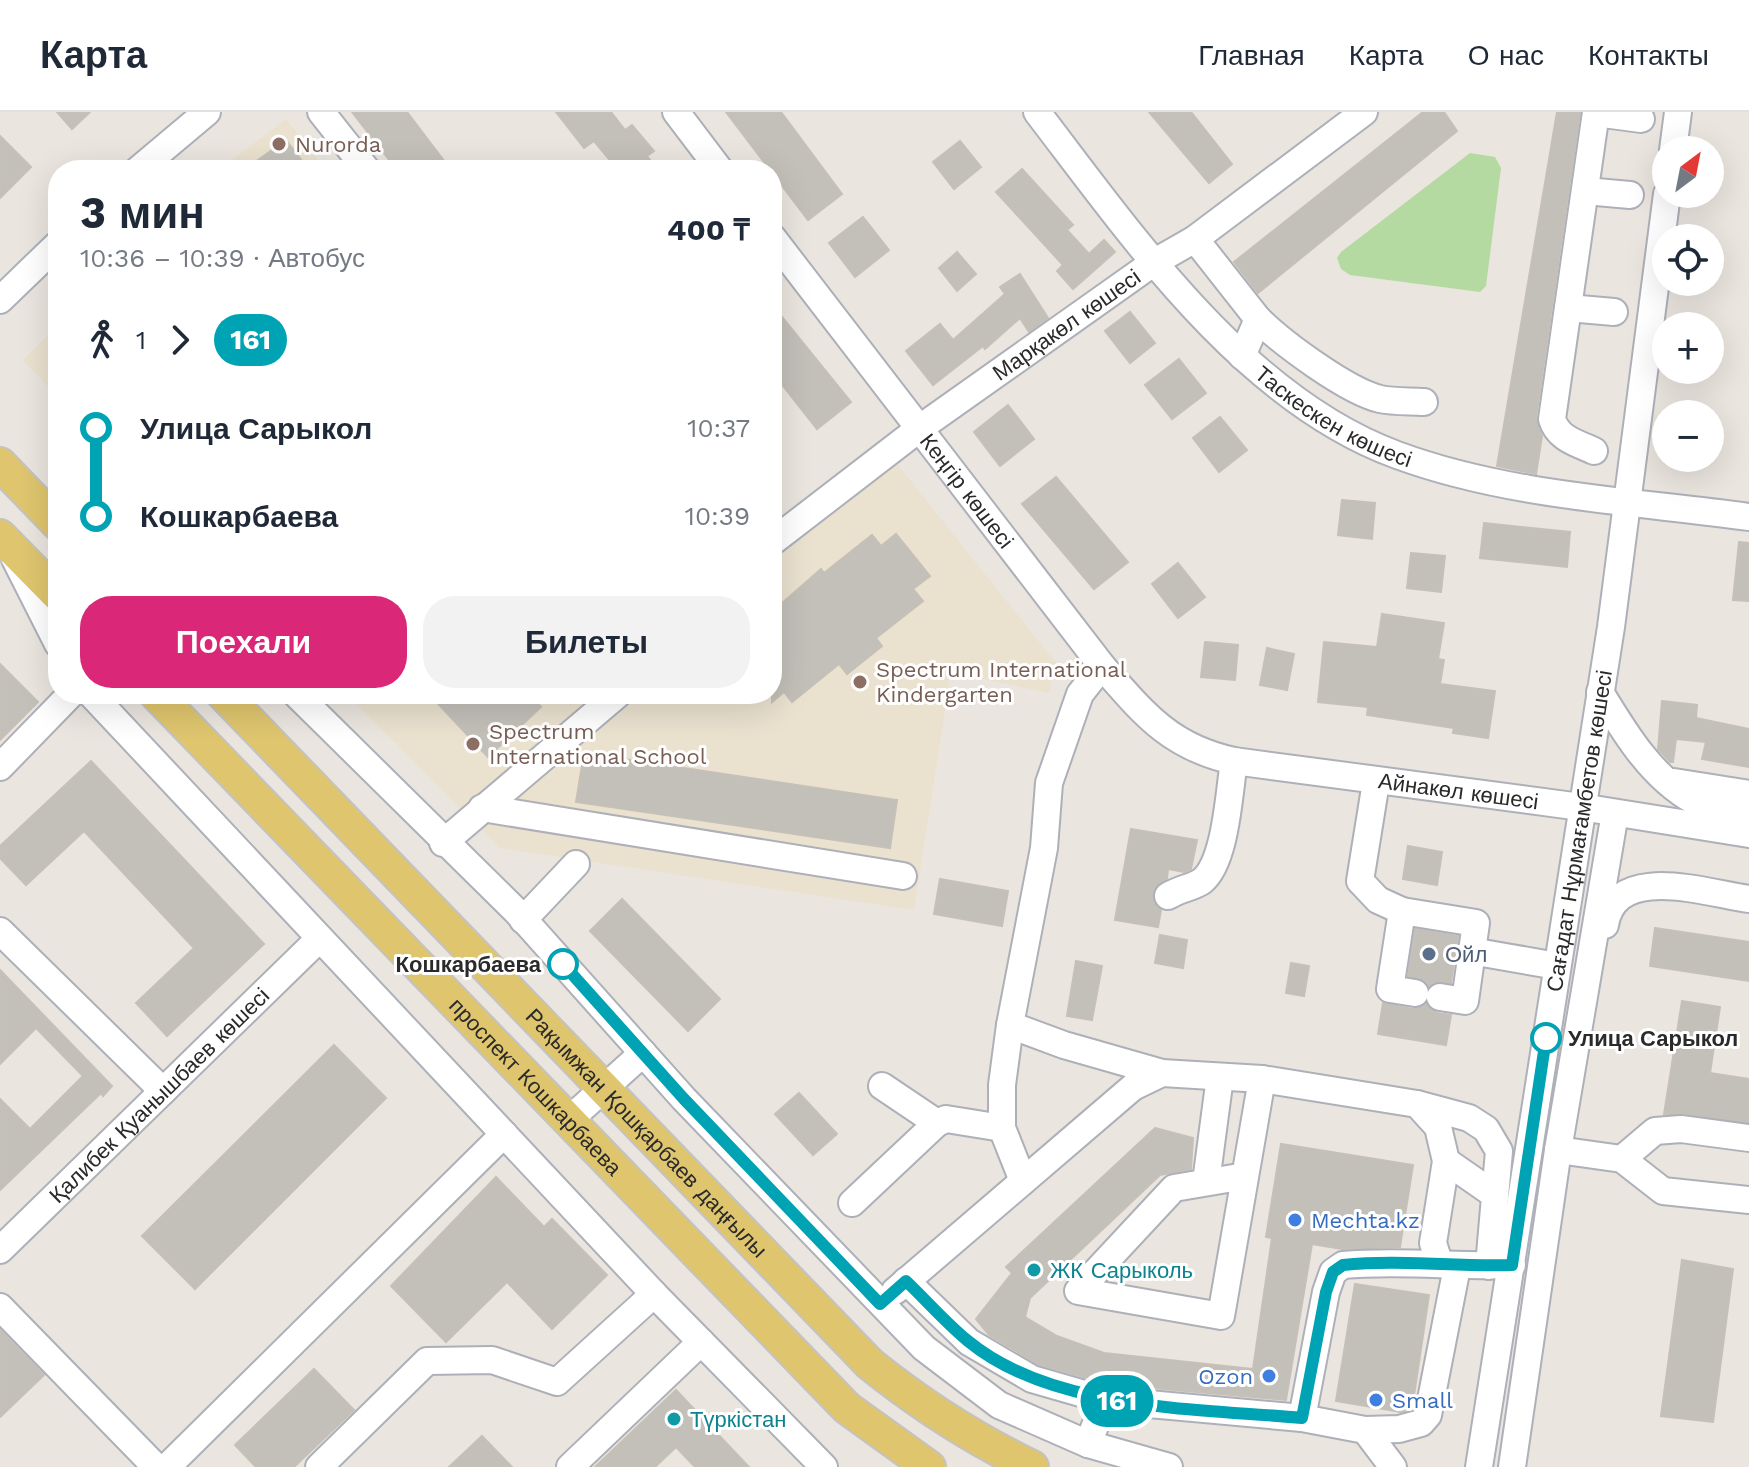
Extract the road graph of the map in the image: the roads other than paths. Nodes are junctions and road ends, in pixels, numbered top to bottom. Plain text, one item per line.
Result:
1 (207, 112) edge
2 (321, 112) edge
3 (676, 112) edge
4 (1037, 112) edge
5 (1364, 112) edge
6 (1596, 112) edge
7 (1678, 112) edge
8 (1641, 119) dead end
9 (1675, 136) edge
10 (150, 160) edge
11 (359, 160) edge
12 (712, 160) edge
13 (1585, 191) junction
14 (1630, 195) dead end
15 (1665, 208) edge
16 (1195, 239) junction
17 (782, 250) edge
18 (48, 254) edge
19 (1153, 263) junction
20 (0, 300) edge
21 (1568, 308) junction
22 (1614, 312) dead end
23 (1258, 319) junction
24 (1242, 356) junction
25 (1424, 402) dead end
26 (920, 428) junction
27 (1594, 451) dead end
28 (0, 464) edge
29 (1626, 500) junction
30 (48, 512) edge
31 (1749, 517) edge
32 (782, 534) edge
33 (3, 539) edge
34 (48, 585) edge
35 (48, 625) edge
36 (1102, 666) junction
37 (1600, 692) junction
38 (61, 704) edge
39 (100, 704) edge
40 (166, 704) edge
41 (233, 704) edge
42 (306, 704) edge
43 (602, 704) edge
44 (1171, 738) joint
45 (1234, 761) junction
46 (0, 767) edge
47 (1666, 781) junction
48 (1376, 782) junction
49 (1749, 794) edge
50 (1581, 807) junction
51 (482, 808) junction
52 (1615, 813) junction
53 (1749, 818) edge
54 (1749, 834) edge
55 (443, 843) junction
56 (576, 864) dead end
57 (903, 876) dead end
58 (1168, 896) dead end
59 (1749, 899) edge
60 (1402, 911) junction
61 (523, 920) junction
62 (0, 931) edge
63 (319, 939) junction
64 (1471, 951) junction
65 (1557, 966) junction
66 (1010, 1025) junction
67 (643, 1053) junction
68 (1572, 1068) junction
69 (1162, 1073) junction
70 (1220, 1077) junction
71 (1262, 1079) junction
72 (882, 1086) dead end
73 (605, 1088) junction
74 (163, 1091) junction
75 (1417, 1104) junction
76 (570, 1119) junction
77 (937, 1123) junction
78 (1002, 1128) junction
79 (504, 1134) junction
80 (1749, 1138) edge
81 (1558, 1150) junction
82 (1622, 1159) junction
83 (1446, 1161) junction
84 (1245, 1176) junction
85 (1023, 1181) junction
86 (1206, 1182) junction
87 (1495, 1195) junction
88 (1749, 1200) edge
89 (852, 1203) dead end
90 (0, 1250) edge
91 (1448, 1264) junction
92 (1500, 1266) junction
93 (906, 1281) junction
94 (654, 1294) junction
95 (880, 1304) junction
96 (0, 1307) edge
97 (701, 1342) junction
98 (1105, 1400) junction
99 (1302, 1418) junction
100 (1365, 1430) junction
101 (1088, 1444) junction
102 (156, 1467) edge
103 (167, 1467) edge
104 (319, 1467) edge
105 (570, 1467) edge
106 (824, 1467) edge
107 (929, 1467) edge
108 (1032, 1467) edge
109 (1169, 1467) edge
110 (1393, 1467) edge
111 (1479, 1467) edge
112 (1512, 1467) edge

1 - 10 street
2 - 11 street
3 - 12 street
4 - 19 street, Таскескен көшесі
5 - 16 street, Марқакөл көшесі
6 - 8 street
6 - 13 street
7 - 9 street
13 - 14 street
13 - 21 street
15 - 29 street, Сағадат Нұрмағамбетов көшесі
16 - 19 street, Марқакөл көшесі
16 - 23 street
17 - 26 street, Кеңгір көшесі
18 - 20 street
19 - 24 street, Таскескен көшесі
19 - 26 street, Марқакөл көшесі
21 - 22 street
21 - 27 street
23 - 24 street
23 - 25 street
24 - 29 street, Таскескен көшесі
26 - 32 street, Марқакөл көшесі
26 - 36 street, Кеңгір көшесі
28 - 30 main road
29 - 31 street, Таскескен көшесі
29 - 37 street, Сағадат Нұрмағамбетов көшесі
33 - 34 main road
33 - 35 street
36 - 44 street, Кеңгір көшесі
36 - 66 street
37 - 47 street
37 - 50 street, Сағадат Нұрмағамбетов көшесі
38 - 46 street
39 - 63 street
40 - 76 main road, проспект Кошкарбаева
41 - 73 main road, Рақымжан Қошқарбаев даңғылы
42 - 55 street
43 - 51 street
44 - 45 street, Айнакөл көшесі
45 - 48 street, Айнакөл көшесі
45 - 58 street
47 - 49 street
47 - 53 street
48 - 50 street, Айнакөл көшесі
48 - 60 street
50 - 52 street, Айнакөл көшесі
50 - 65 street, Сағадат Нұрмағамбетов көшесі
51 - 55 street
51 - 57 street
52 - 54 street, Айнакөл көшесі
52 - 68 street, Сағадат Нұрмағамбетов көшесі
55 - 61 street
56 - 61 street
59 - 68 street
60 - 64 street
60 - 64 street
61 - 67 street
62 - 74 street
63 - 74 street, Қалибек Қуанышбаев көшесі
63 - 79 street
64 - 65 street
65 - 92 street, Сағадат Нұрмағамбетов көшесі
66 - 69 street
66 - 78 street
67 - 73 street
67 - 95 street
68 - 81 street, Сағадат Нұрмағамбетов көшесі
69 - 70 street
69 - 85 street
70 - 71 street
70 - 86 street
71 - 75 street
71 - 84 street
72 - 77 street
73 - 76 street
73 - 108 main road, Рақымжан Қошқарбаев даңғылы
74 - 90 street, Қалибек Қуанышбаев көшесі
75 - 83 street
75 - 87 street
76 - 107 main road, проспект Кошкарбаева
77 - 78 street
77 - 89 street
78 - 85 street
79 - 94 street
79 - 103 street
80 - 82 street
81 - 82 street
81 - 112 street, Сағадат Нұрмағамбетов көшесі
82 - 88 street
83 - 87 street
83 - 91 street
84 - 86 street
84 - 86 street
85 - 93 street
87 - 92 street
91 - 92 street
91 - 99 street
91 - 100 street
92 - 111 street, Сағадат Нұрмағамбетов көшесі
93 - 95 street
93 - 98 street
94 - 97 street
94 - 104 street
95 - 101 street
96 - 102 street
97 - 105 street
97 - 106 street
98 - 99 street
98 - 101 street
99 - 100 street
100 - 110 street
101 - 109 street

